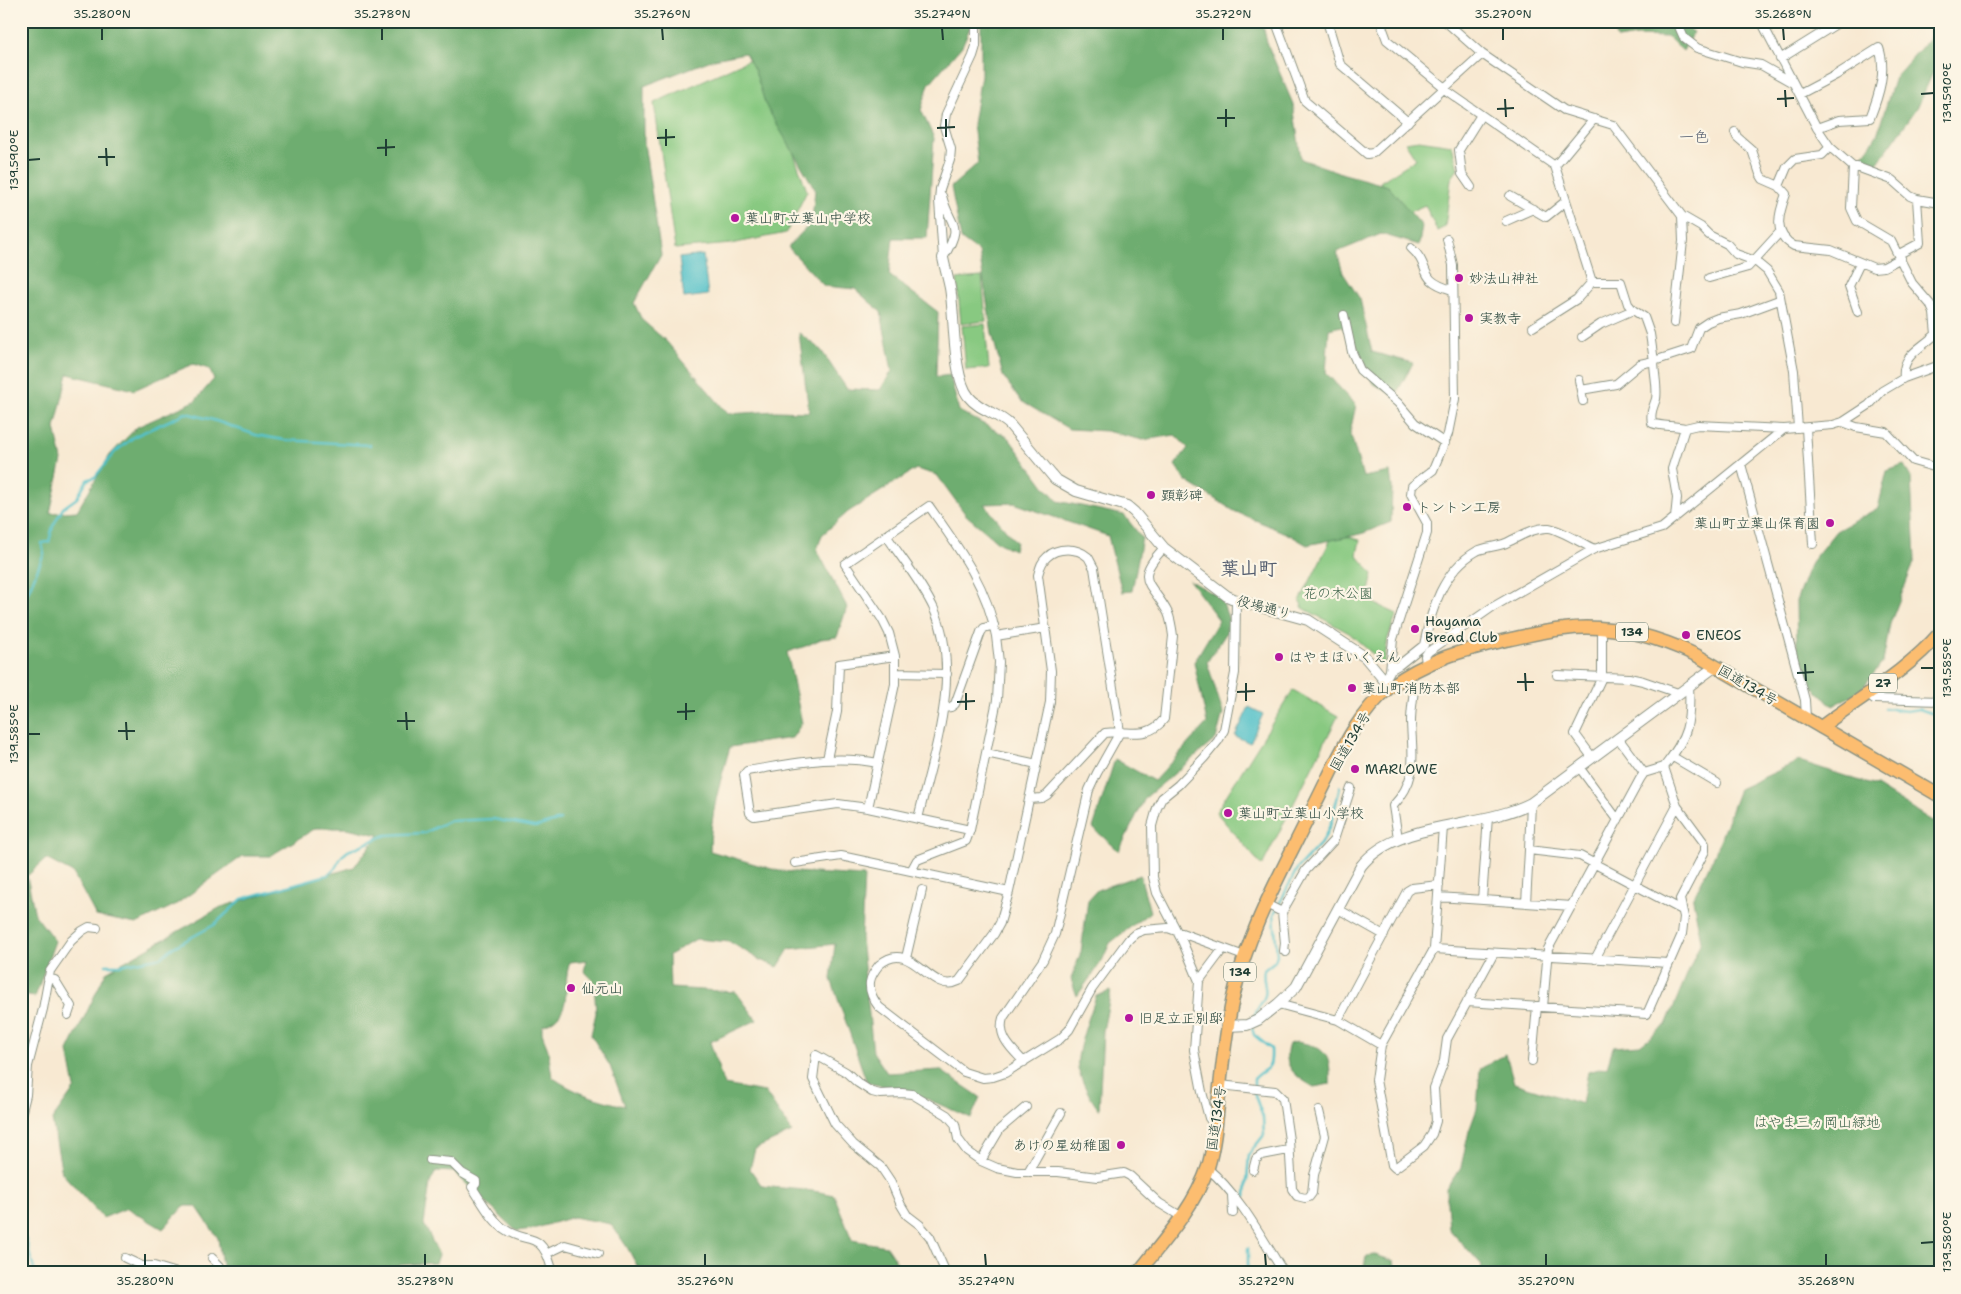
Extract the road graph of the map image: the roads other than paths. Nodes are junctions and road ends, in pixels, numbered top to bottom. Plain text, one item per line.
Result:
1 (976, 21) edge
2 (1287, 21) edge
3 (1327, 21) edge
4 (1380, 21) edge
5 (1445, 21) edge
6 (1680, 21) edge
7 (1761, 21) edge
8 (1841, 21) edge
9 (1482, 54) junction
10 (1780, 59) junction
11 (1793, 83) junction
12 (1444, 88) junction
13 (1800, 94) junction
14 (1481, 114) junction
15 (1594, 119) junction
16 (1408, 122) junction
17 (1817, 128) junction
18 (1735, 132) dead end
19 (1830, 147) junction
20 (1555, 166) junction
21 (1853, 167) junction
22 (1779, 186) junction
23 (1471, 187) dead end
24 (940, 189) junction
25 (1510, 196) dead end
26 (1917, 199) junction
27 (1566, 202) junction
28 (1940, 203) edge
29 (1533, 209) junction
30 (1682, 216) junction
31 (1506, 221) dead end
32 (1780, 232) junction
33 (1447, 240) dead end
34 (1411, 248) dead end
35 (1900, 256) junction
36 (943, 258) junction
37 (1755, 261) junction
38 (1860, 263) junction
39 (1710, 278) dead end
40 (1592, 282) junction
41 (1452, 290) junction
42 (1779, 300) junction
43 (1633, 310) junction
44 (1858, 312) dead end
45 (1344, 315) dead end
46 (1674, 323) dead end
47 (1533, 327) dead end
48 (1582, 337) dead end
49 (1654, 361) junction
50 (1940, 365) edge
51 (1904, 378) junction
52 (1579, 380) dead end
53 (1580, 390) junction
54 (1583, 401) dead end
55 (1842, 422) junction
56 (1685, 428) junction
57 (1802, 428) junction
58 (1784, 429) junction
59 (1445, 443) junction
60 (1741, 464) junction
61 (1940, 474) edge
62 (1675, 518) junction
63 (886, 535) junction
64 (1813, 544) dead end
65 (1164, 548) junction
66 (1594, 549) junction
67 (1236, 600) junction
68 (994, 624) junction
69 (1046, 628) junction
70 (1602, 628) junction
71 (1940, 633) edge
72 (996, 636) junction
73 (895, 656) junction
74 (1426, 664) junction
75 (1716, 666) junction
76 (1390, 670) junction
77 (896, 673) junction
78 (947, 674) junction
79 (1557, 675) dead end
80 (1602, 677) junction
81 (1388, 684) junction
82 (1690, 685) junction
83 (1414, 689) dead end
84 (1678, 693) junction
85 (1867, 693) junction
86 (1940, 701) edge
87 (944, 708) junction
88 (1806, 718) junction
89 (1821, 727) junction
90 (1120, 732) junction
91 (1618, 738) junction
92 (986, 753) junction
93 (1673, 756) junction
94 (1592, 757) junction
95 (827, 759) junction
96 (878, 763) junction
97 (1036, 764) junction
98 (1579, 767) junction
99 (1664, 767) junction
100 (1644, 773) junction
101 (1717, 783) dead end
102 (1351, 788) dead end
103 (1940, 796) edge
104 (1029, 799) junction
105 (1531, 803) junction
106 (1677, 806) junction
107 (868, 808) junction
108 (1488, 816) junction
109 (918, 819) junction
110 (1618, 820) junction
111 (1443, 827) junction
112 (970, 830) junction
113 (1398, 838) junction
114 (1529, 850) junction
115 (795, 863) dead end
116 (1595, 864) junction
117 (910, 871) junction
118 (1439, 885) junction
119 (1634, 885) junction
120 (922, 890) dead end
121 (1009, 892) junction
122 (1438, 897) junction
123 (1482, 900) junction
124 (1526, 903) junction
125 (1269, 906) junction
126 (1572, 906) junction
127 (1338, 909) junction
128 (1682, 910) junction
129 (1281, 912) junction
130 (97, 928) dead end
131 (1175, 929) junction
132 (1384, 935) junction
133 (1223, 949) junction
134 (1434, 949) junction
135 (1286, 952) dead end
136 (1494, 953) junction
137 (1244, 956) junction
138 (1547, 956) junction
139 (906, 958) junction
140 (1595, 959) junction
141 (1669, 963) junction
142 (48, 978) junction
143 (1199, 981) junction
144 (1467, 1002) junction
145 (1278, 1004) junction
146 (1540, 1007) junction
147 (68, 1015) dead end
148 (1338, 1020) junction
149 (1228, 1026) junction
150 (1381, 1044) junction
151 (1532, 1061) dead end
152 (1024, 1062) junction
153 (1220, 1085) junction
154 (1026, 1107) dead end
155 (1320, 1111) dead end
156 (1062, 1113) dead end
157 (21, 1115) edge
158 (1216, 1127) junction
159 (1288, 1150) junction
160 (430, 1160) dead end
161 (981, 1161) junction
162 (1207, 1168) junction
163 (1253, 1170) dead end
164 (1028, 1172) junction
165 (1232, 1193) junction
166 (1233, 1213) dead end
167 (1182, 1217) junction
168 (548, 1254) junction
169 (598, 1254) dead end
170 (125, 1258) dead end
171 (212, 1258) dead end
172 (177, 1273) edge
173 (222, 1273) edge
174 (548, 1273) edge
175 (946, 1273) edge
176 (1138, 1273) edge
177 (1284, 1273) edge

1 - 24 street
2 - 16 street
3 - 16 street
4 - 12 street
5 - 9 street
6 - 11 street
7 - 10 street
8 - 10 street
9 - 12 street
9 - 15 street
10 - 11 street
11 - 13 street
12 - 14 street
12 - 16 street
13 - 17 street
13 - 17 street
14 - 20 street
14 - 23 street
15 - 20 street
15 - 30 street
17 - 19 street
18 - 22 street
19 - 21 street
19 - 22 street
20 - 27 street
21 - 26 street
21 - 35 street
22 - 32 street
24 - 36 street
24 - 36 street
25 - 29 street
26 - 28 street
26 - 35 street
27 - 29 street
27 - 40 street
29 - 31 street
30 - 37 street
30 - 46 street
32 - 37 street
32 - 38 street
33 - 41 street
34 - 41 street
35 - 38 street
35 - 51 street
36 - 65 street, 役場通り
37 - 39 street
37 - 42 street
38 - 44 street
40 - 43 street
40 - 47 street
41 - 59 street
42 - 49 street
42 - 57 street
43 - 48 street
43 - 49 street
45 - 59 street
49 - 53 street
49 - 56 street
50 - 51 street
51 - 55 street
52 - 53 street
53 - 54 street
55 - 57 street
55 - 61 street
56 - 58 street
56 - 62 street
57 - 58 street
57 - 64 street
58 - 60 street
59 - 76 street
60 - 62 street
60 - 88 street
62 - 66 street
63 - 68 street
63 - 73 street
63 - 78 street
65 - 67 street, 役場通り
65 - 90 street
66 - 74 street
66 - 76 street
67 - 81 street, 役場通り
67 - 131 street
68 - 72 street
68 - 87 street
69 - 72 street
69 - 90 street
69 - 97 street
70 - 74 main road, 国道134号 / 134
70 - 75 main road, 国道134号 / 134
70 - 80 street
71 - 85 main road, 27
72 - 92 street
73 - 77 street
73 - 95 street
74 - 81 main road, 国道134号 / 134
75 - 82 street
75 - 88 main road, 国道134号 / 134
76 - 81 street
77 - 78 street
77 - 96 street
78 - 87 street
79 - 80 street
80 - 84 street
80 - 94 street
81 - 125 main road, 国道134号 / 134
82 - 84 street
82 - 93 street
83 - 113 street
84 - 91 street
85 - 86 street
85 - 89 main road, 27
87 - 109 street
88 - 89 main road, 国道134号 / 134
89 - 103 main road, 国道134号 / 134
90 - 104 street
90 - 152 street
91 - 94 street
91 - 100 street
92 - 97 street
92 - 112 street
93 - 99 street
93 - 101 street
94 - 98 street
95 - 96 street
95 - 107 street
96 - 107 street
97 - 104 street
98 - 105 street
98 - 110 street
99 - 100 street
99 - 106 street
100 - 110 street
102 - 129 street
104 - 121 street
105 - 108 street
105 - 114 street
106 - 119 street
106 - 128 street
107 - 109 street
108 - 111 street
108 - 123 street
109 - 112 street
110 - 116 street
111 - 113 street
111 - 118 street
112 - 117 street
113 - 127 street
114 - 116 street
114 - 124 street
115 - 117 street
116 - 119 street
116 - 126 street
117 - 121 street
118 - 122 street
118 - 132 street
119 - 128 street
119 - 140 street
120 - 139 street
121 - 139 street
122 - 123 street
122 - 134 street
123 - 124 street
124 - 126 street
125 - 129 street
125 - 137 main road, 国道134号 / 134
126 - 138 street
127 - 132 street
127 - 145 street
128 - 141 street
129 - 135 street
130 - 142 street
131 - 133 street
131 - 143 street
131 - 152 street
132 - 148 street
133 - 137 street
133 - 143 street
134 - 136 street
134 - 150 street
136 - 138 street
136 - 144 street
137 - 149 main road, 国道134号 / 134
138 - 140 street
138 - 146 street
139 - 152 street
140 - 141 street
141 - 146 street
142 - 147 street
142 - 157 street
143 - 158 street
144 - 146 street
144 - 150 street
145 - 148 street
145 - 149 street
146 - 151 street
148 - 150 street
149 - 153 main road, 国道134号 / 134
153 - 158 main road, 国道134号 / 134
153 - 159 street
154 - 161 street
155 - 159 street
156 - 164 street
158 - 162 main road, 国道134号 / 134
159 - 163 street
160 - 168 street
161 - 164 street
161 - 175 street
162 - 165 street
162 - 167 main road, 国道134号 / 134
164 - 167 street
165 - 166 street
165 - 177 street
167 - 176 main road, 国道134号 / 134
168 - 169 street
168 - 174 street
170 - 172 street
171 - 173 street

